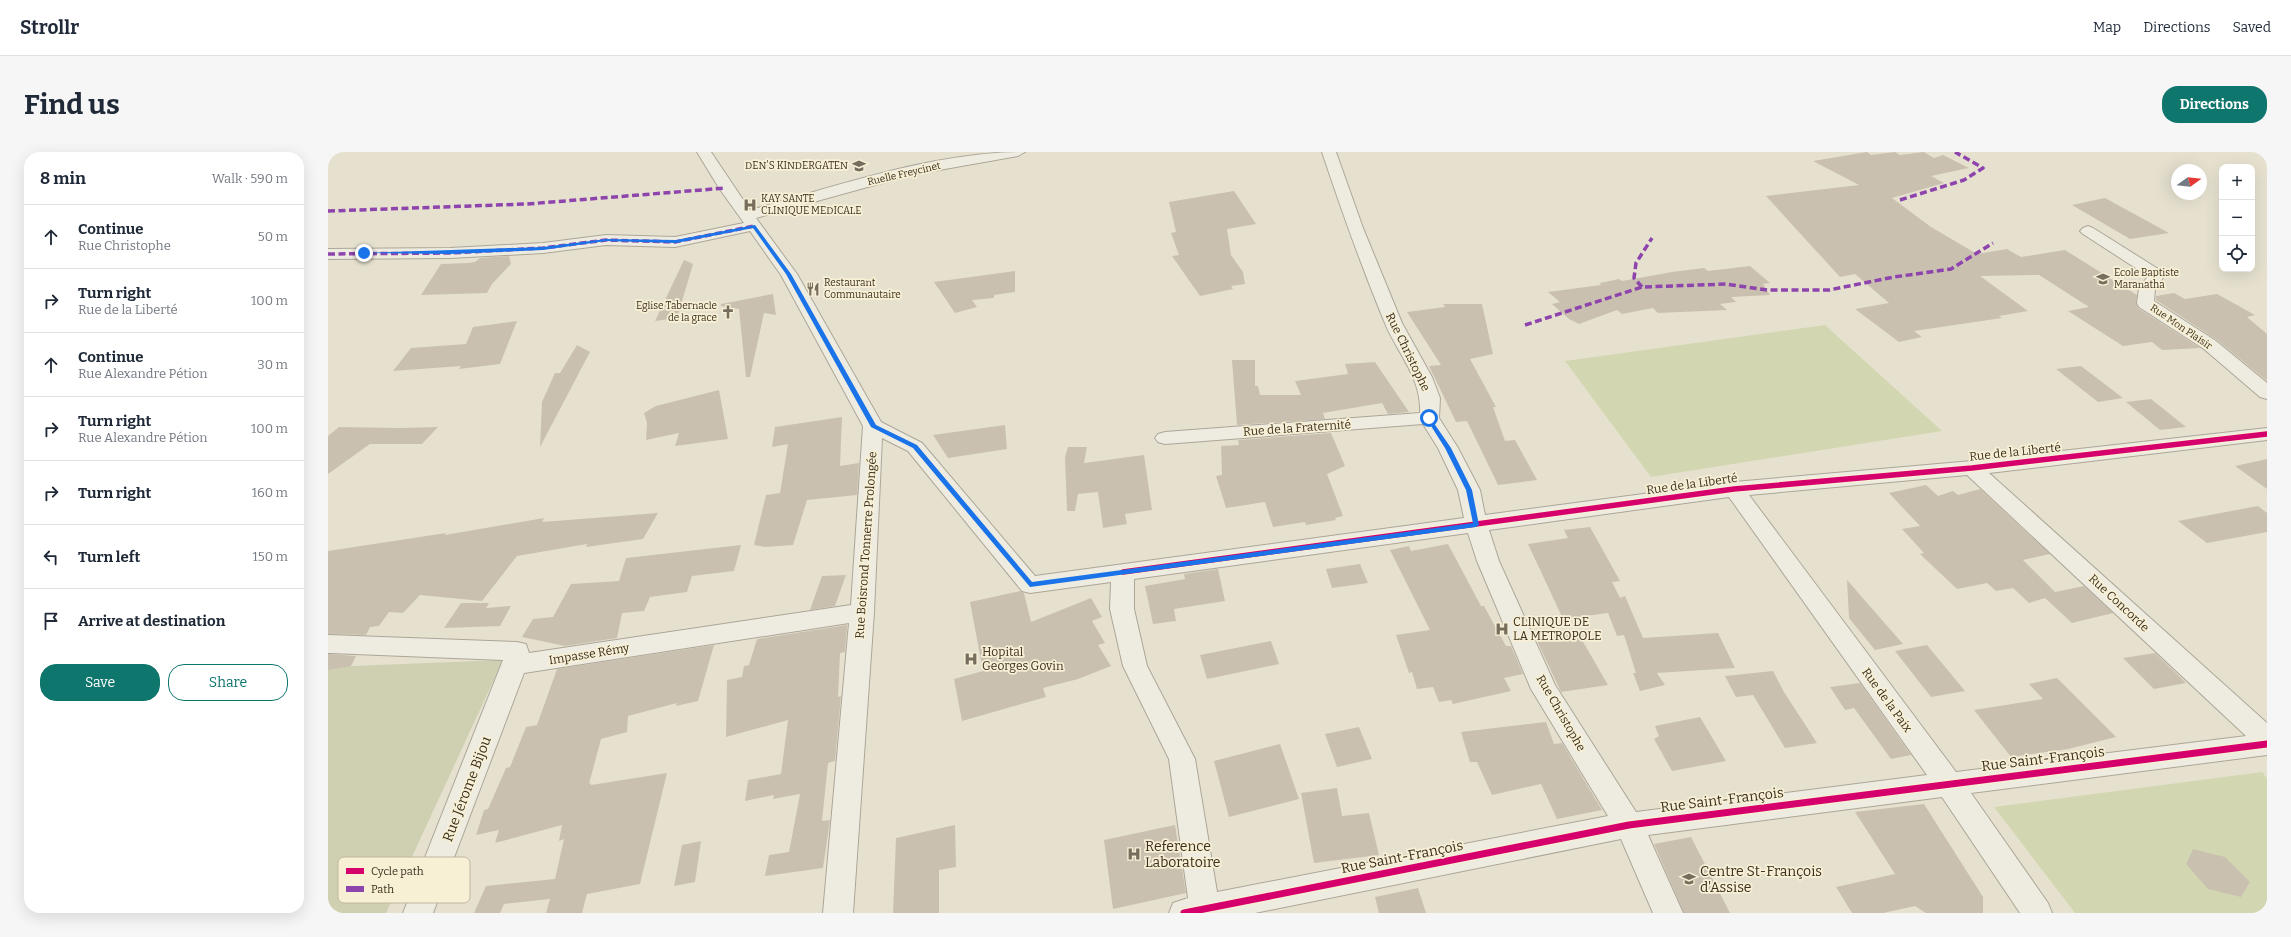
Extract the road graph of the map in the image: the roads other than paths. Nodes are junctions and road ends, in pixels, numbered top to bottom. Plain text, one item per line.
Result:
1 (704, 152) edge
2 (1018, 152) edge
3 (1329, 152) edge
4 (750, 221) junction
5 (2088, 231) dead end
6 (328, 254) edge
7 (2267, 393) edge
8 (1429, 418) junction
9 (873, 426) junction
10 (2267, 434) edge
11 (1165, 438) dead end
12 (1972, 468) junction
13 (1734, 489) junction
14 (1476, 525) junction
15 (1123, 572) junction
16 (862, 612) junction
17 (330, 644) dead end
18 (515, 665) junction
19 (2267, 739) edge
20 (2267, 744) edge
21 (1948, 783) junction
22 (1629, 825) junction
23 (440, 857) edge
24 (422, 903) edge
25 (1198, 912) edge
26 (418, 913) edge
27 (838, 913) edge
28 (1668, 913) edge
29 (2037, 913) edge

1 - 4 street
2 - 4 street, Ruelle Freycinet
3 - 8 street, Rue Christophe
4 - 6 street, Ruelle Freycinet
4 - 9 street
5 - 7 street, Rue Mon Plaisir
8 - 11 street, Rue de la Fraternité
8 - 14 street, Rue Christophe
9 - 15 street, Rue de la Liberté
9 - 16 street, Rue Boisrond Tonnerre Prolongée
10 - 12 street, Rue de la Liberté
12 - 13 street, Rue de la Liberté
12 - 19 street, Rue Concorde
13 - 14 street, Rue de la Liberté
13 - 21 street, Rue de la Paix
14 - 15 street, Rue de la Liberté
14 - 22 street, Rue Christophe
15 - 25 street
16 - 18 street, Impasse Rémy
16 - 27 street, Rue Boisrond Tonnerre Prolongée
17 - 18 street
18 - 23 street, Rue Jérome Bijou
20 - 21 street, Rue Saint-François
21 - 22 street, Rue Saint-François
21 - 29 street, Rue de la Paix
22 - 25 street, Rue Saint-François
22 - 28 street, Rue Christophe
24 - 26 street, Rue Jérome Bijou

